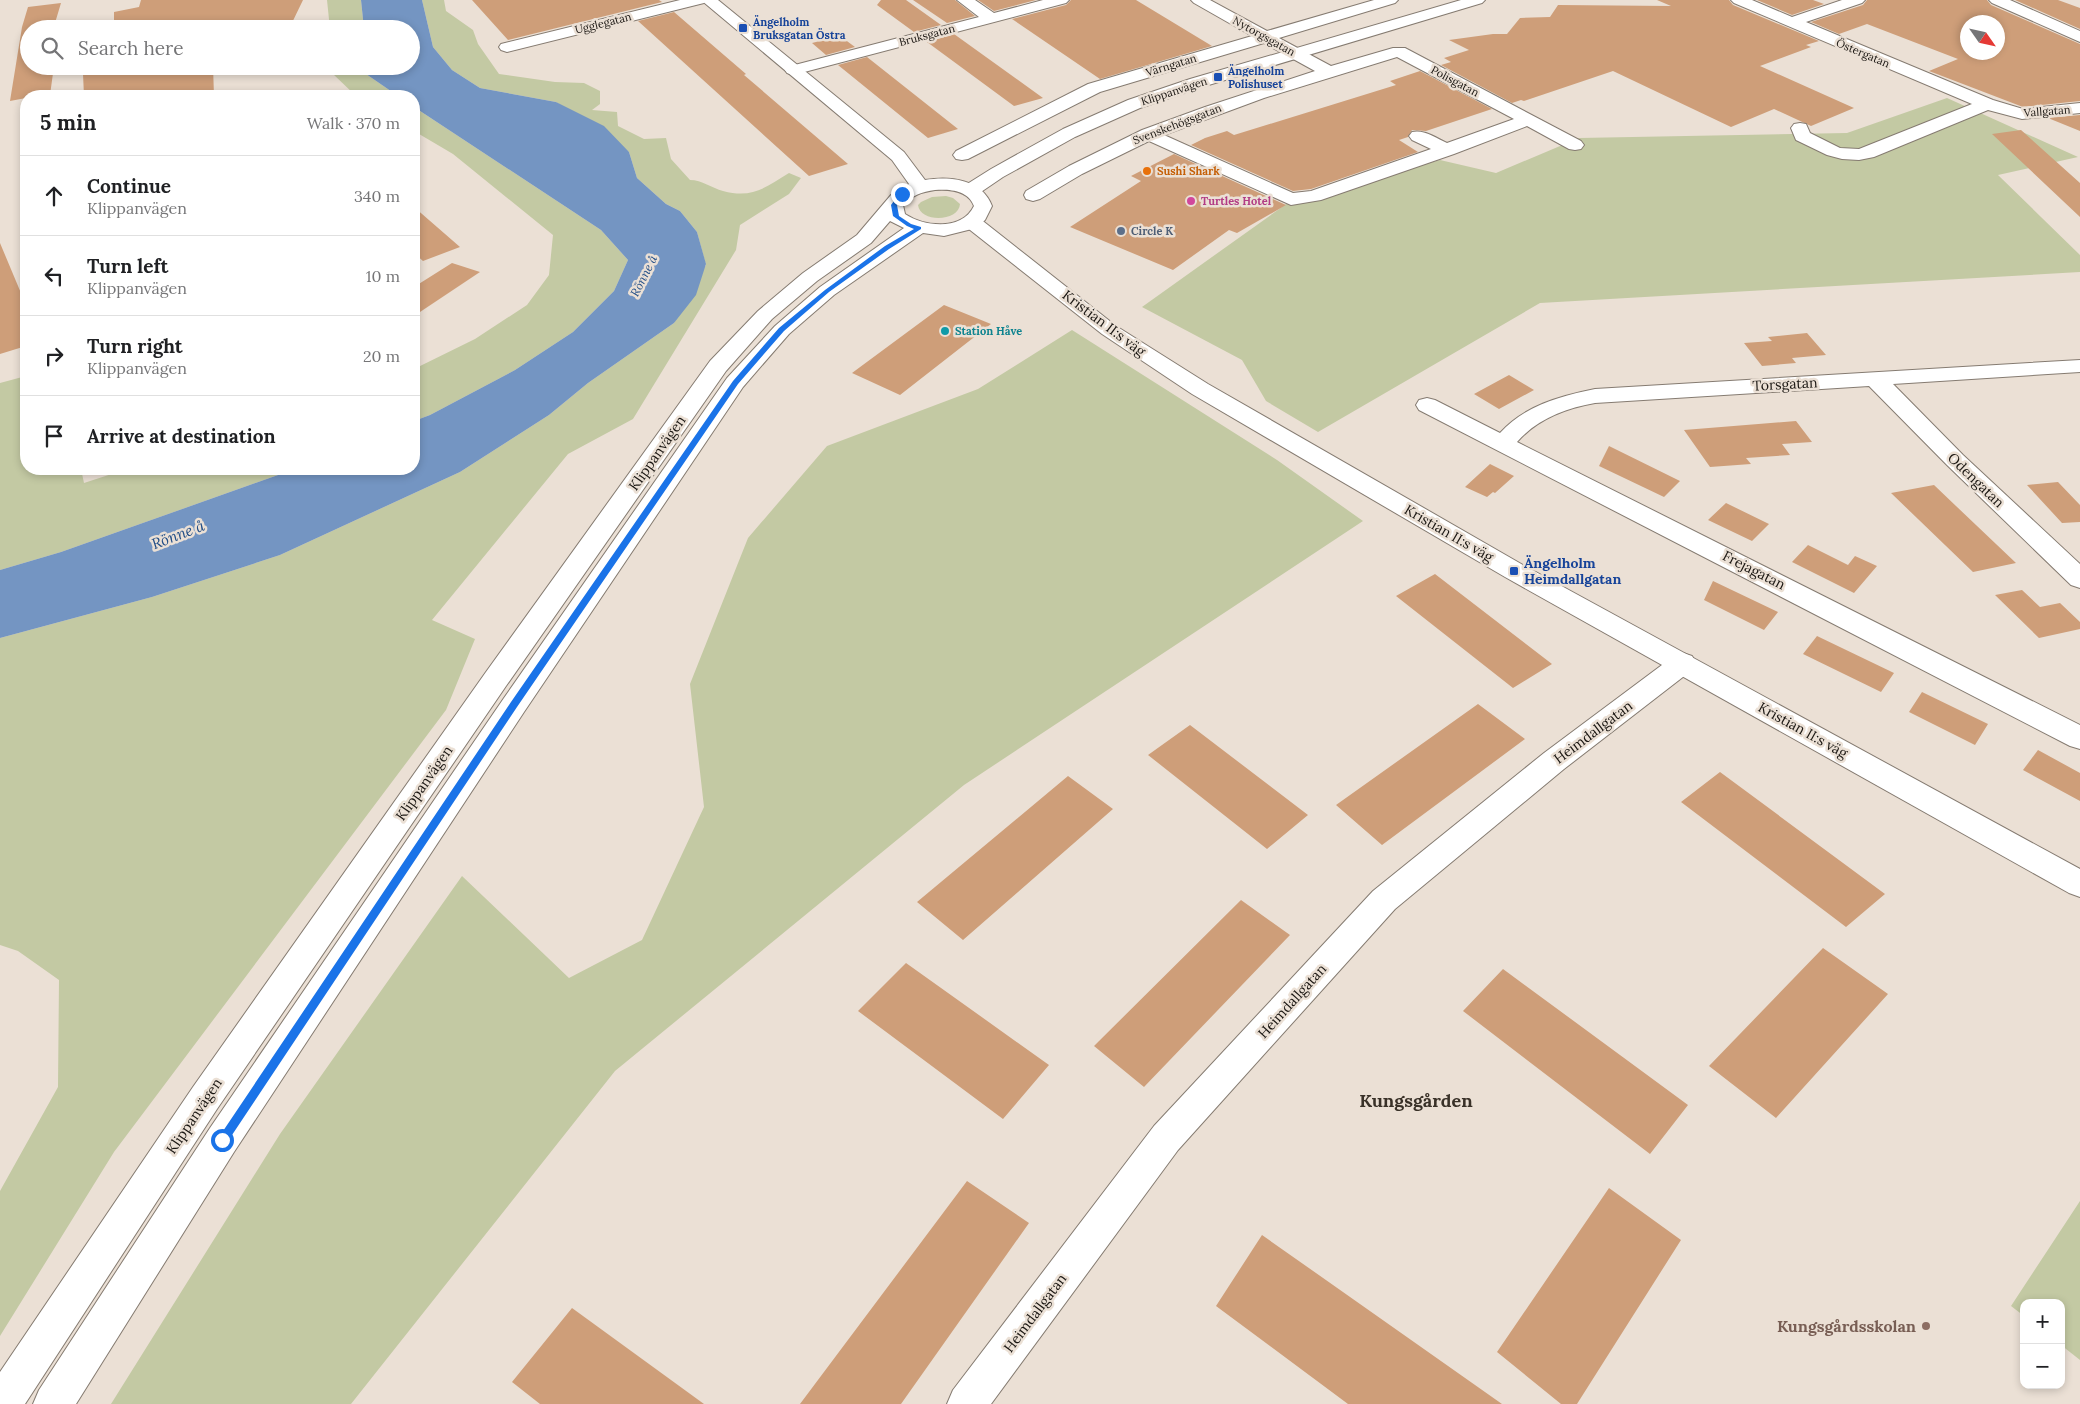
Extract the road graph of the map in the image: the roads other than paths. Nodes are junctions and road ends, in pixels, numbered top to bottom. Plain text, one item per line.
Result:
1 (699, 0) edge
2 (709, 0) edge
3 (966, 0) edge
4 (1061, 0) edge
5 (1199, 0) edge
6 (1390, 0) edge
7 (1477, 0) edge
8 (1740, 0) edge
9 (1856, 0) edge
10 (1998, 0) edge
11 (992, 18) junction
12 (1792, 22) junction
13 (1264, 36) junction
14 (2080, 36) edge
15 (507, 47) dead end
16 (1295, 54) junction
17 (793, 70) junction
18 (1329, 72) junction
19 (1988, 104) junction
20 (2080, 108) edge
21 (2014, 112) joint
22 (1528, 120) junction
23 (1800, 128) dead end
24 (1148, 134) junction
25 (1418, 136) dead end
26 (1575, 146) dead end
27 (1448, 150) junction
28 (962, 155) dead end
29 (920, 187) junction
30 (971, 190) junction
31 (1033, 195) dead end
32 (894, 205) junction
33 (972, 222) junction
34 (918, 228) junction
35 (2080, 366) edge
36 (1875, 379) junction
37 (1427, 405) dead end
38 (1504, 444) junction
39 (2069, 557) edge
40 (2080, 578) edge
41 (1683, 663) junction
42 (2080, 738) edge
43 (2080, 884) edge
44 (2, 1404) edge
45 (53, 1404) edge
46 (967, 1404) edge

1 - 15 street, Ugglegatan
2 - 17 street
3 - 11 street
4 - 11 street, Bruksgatan
5 - 13 street, Nytorgsgatan
6 - 13 street, Värngatan
7 - 16 street, Klippanvägen
8 - 12 street, Östergatan
9 - 12 street
10 - 14 street
11 - 17 street, Bruksgatan
12 - 19 street, Östergatan
13 - 16 street, Nytorgsgatan
13 - 28 street, Värngatan
16 - 18 street, Nytorgsgatan
16 - 30 street, Klippanvägen
17 - 29 street
18 - 22 street, Polisgatan
18 - 24 street, Svenskehögsgatan
19 - 21 street, Östergatan
19 - 23 street
20 - 21 street, Vallgatan
22 - 26 street, Polisgatan
22 - 27 street
24 - 27 street
24 - 31 street, Svenskehögsgatan
25 - 27 street
29 - 30 street, Klippanvägen
29 - 32 street, Klippanvägen
30 - 33 street
32 - 34 street
32 - 44 street, Klippanvägen
33 - 34 street
33 - 41 street, Kristian II:s väg
34 - 45 street, Klippanvägen
35 - 36 street, Torsgatan
36 - 38 street, Torsgatan
36 - 39 street, Odengatan
37 - 38 street, Frejagatan
38 - 42 street, Frejagatan
39 - 40 street, Odengatan
41 - 43 street, Kristian II:s väg
41 - 46 street, Heimdallgatan

